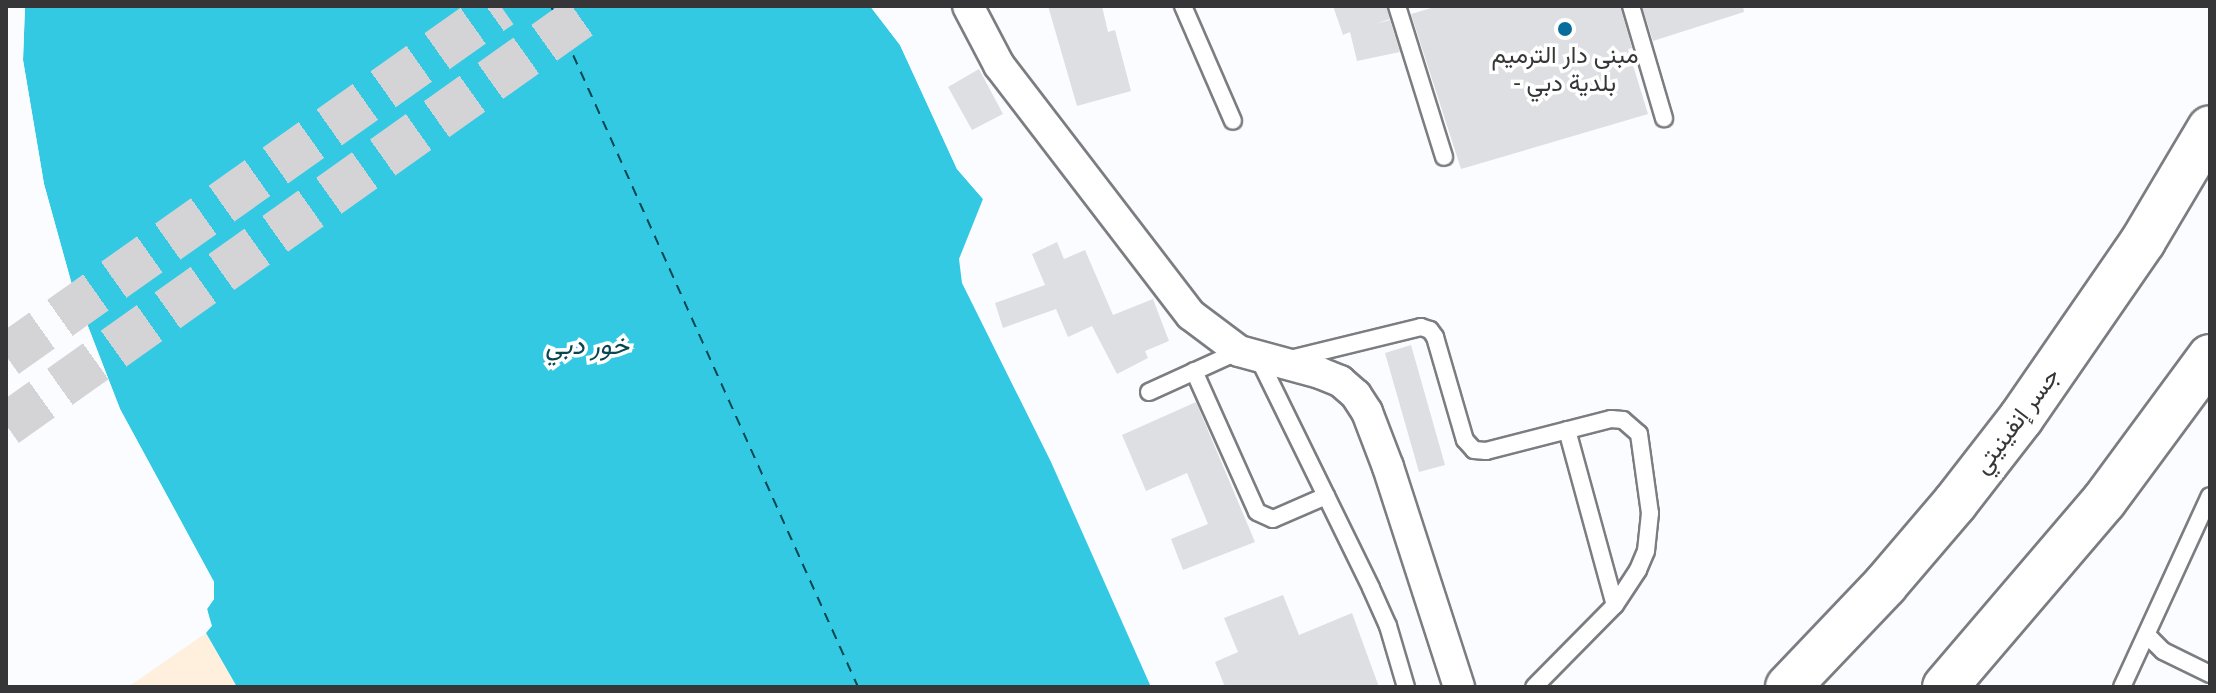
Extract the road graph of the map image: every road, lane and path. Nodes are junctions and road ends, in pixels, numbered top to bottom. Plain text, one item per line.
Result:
1 (968, 6) edge
2 (1183, 6) edge
3 (1397, 6) edge
4 (1631, 6) edge
5 (1664, 118) dead end
6 (1233, 121) dead end
7 (2210, 128) edge
8 (1444, 157) dead end
9 (1258, 356) junction
10 (2210, 357) edge
11 (1194, 371) junction
12 (1149, 392) dead end
13 (1567, 430) junction
14 (1326, 496) junction
15 (2210, 496) edge
16 (1615, 605) junction
17 (2148, 636) junction
18 (2210, 674) edge
19 (1406, 687) edge
20 (1459, 687) edge
21 (1534, 687) edge
22 (1788, 687) edge
23 (1945, 687) edge
24 (2122, 687) edge

1 - 9 street
2 - 6 lane
3 - 8 lane
4 - 5 lane
7 - 22 highway, جسر إنفينيتي
9 - 11 lane
9 - 13 lane
9 - 14 lane
9 - 20 street
10 - 23 highway
11 - 12 lane
11 - 14 lane
13 - 16 lane
13 - 16 lane
14 - 19 lane
15 - 17 lane
16 - 21 lane
17 - 18 lane
17 - 24 lane

